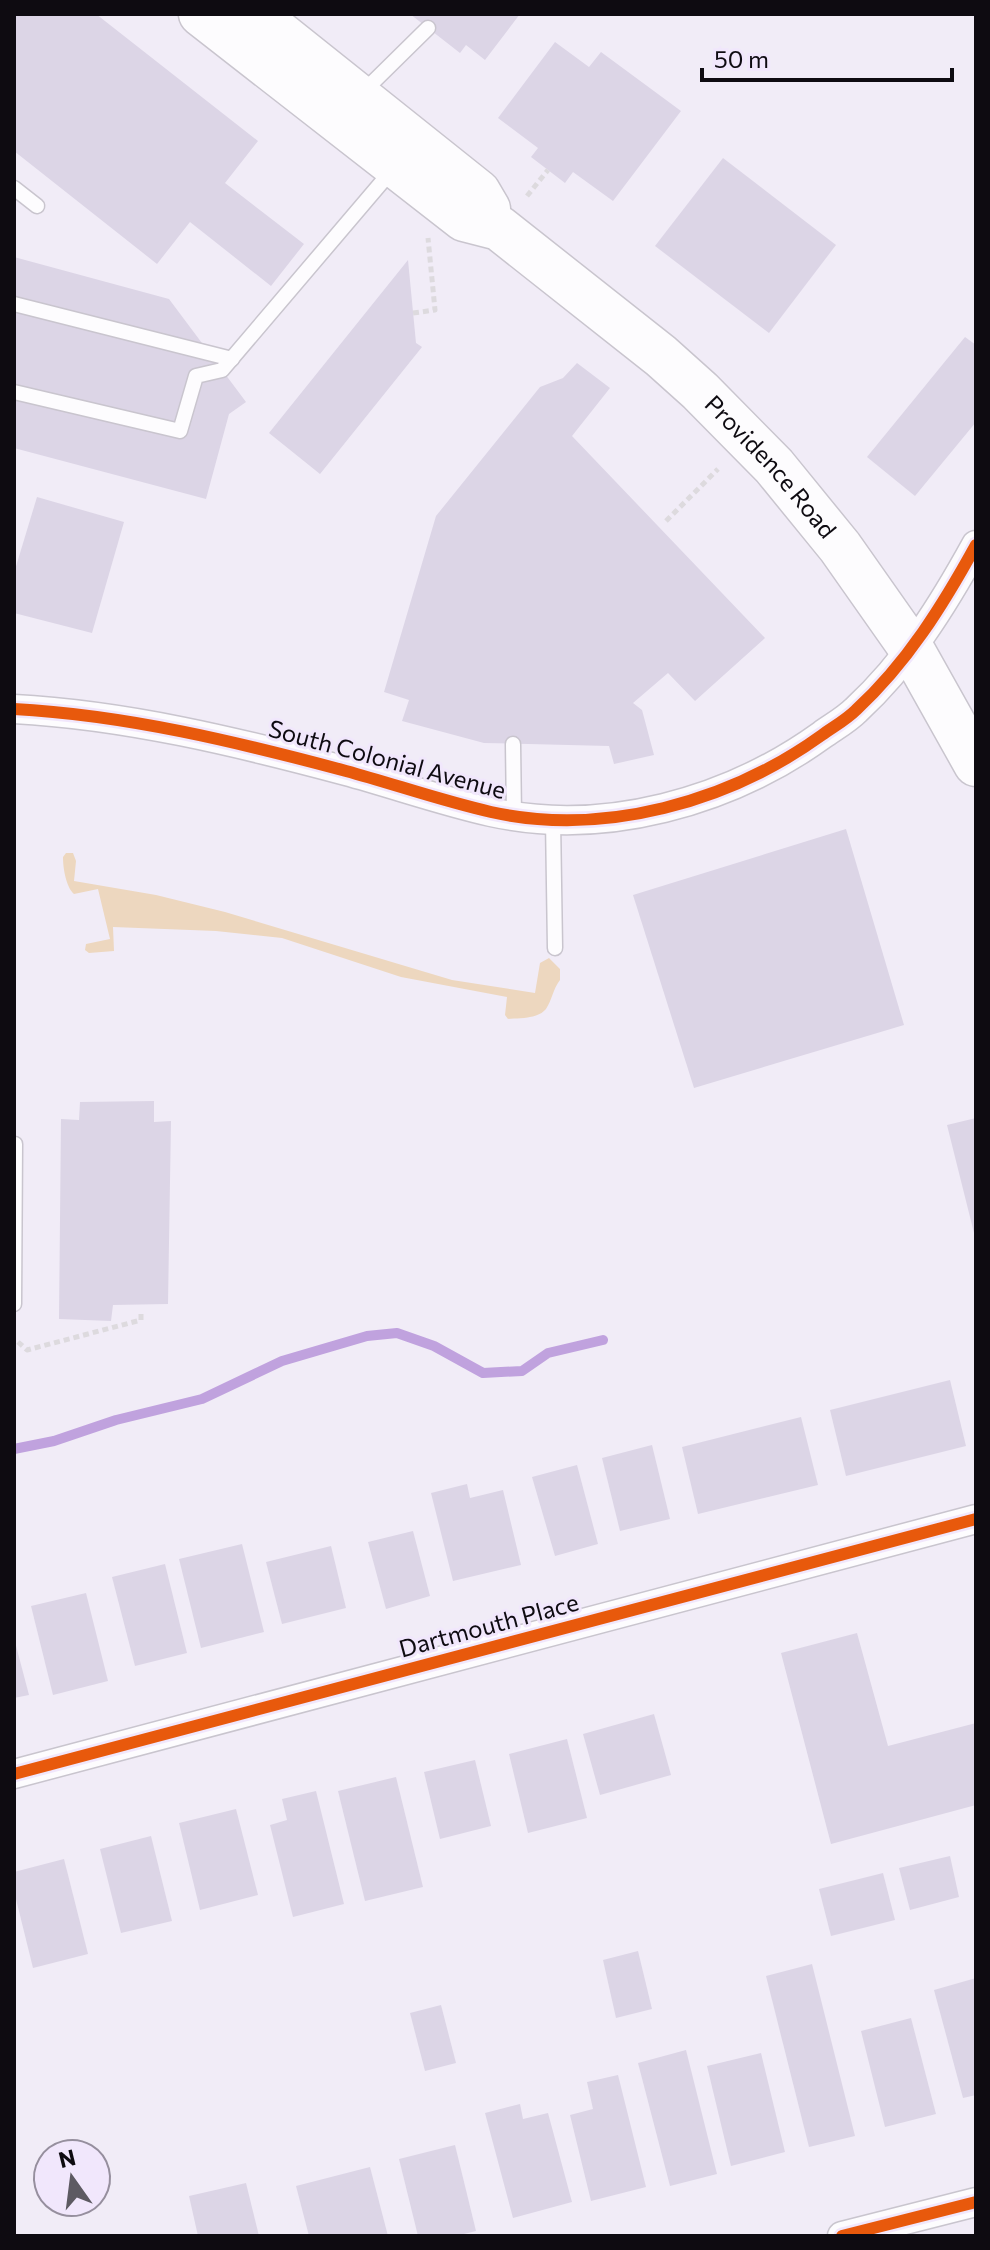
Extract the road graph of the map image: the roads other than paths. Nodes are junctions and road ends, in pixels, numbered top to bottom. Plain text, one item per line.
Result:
1 (201, 14) edge
2 (255, 14) edge
3 (428, 28) dead end
4 (360, 95) junction
5 (396, 166) junction
6 (14, 188) edge
7 (37, 206) dead end
8 (499, 228) junction
9 (14, 304) edge
10 (232, 359) junction
11 (14, 392) edge
12 (976, 545) edge
13 (911, 648) junction
14 (14, 709) edge
15 (513, 744) dead end
16 (976, 764) edge
17 (514, 815) junction
18 (553, 820) junction
19 (555, 948) dead end
20 (15, 1144) edge
21 (14, 1304) edge
22 (976, 1519) edge
23 (14, 1774) edge
24 (976, 2202) edge
25 (842, 2236) edge

1 - 5 main road, Providence Road
2 - 4 main road, Providence Road
3 - 4 lane
4 - 8 main road, Providence Road
5 - 8 main road, Providence Road
5 - 10 lane
6 - 7 lane
8 - 13 main road, Providence Road
9 - 10 lane
10 - 11 lane
12 - 13 street, South Colonial Avenue
13 - 16 main road, Providence Road
13 - 18 street, South Colonial Avenue
14 - 17 street, South Colonial Avenue
15 - 17 lane
17 - 18 street, South Colonial Avenue
18 - 19 lane
20 - 21 lane
22 - 23 street, Dartmouth Place
24 - 25 street

